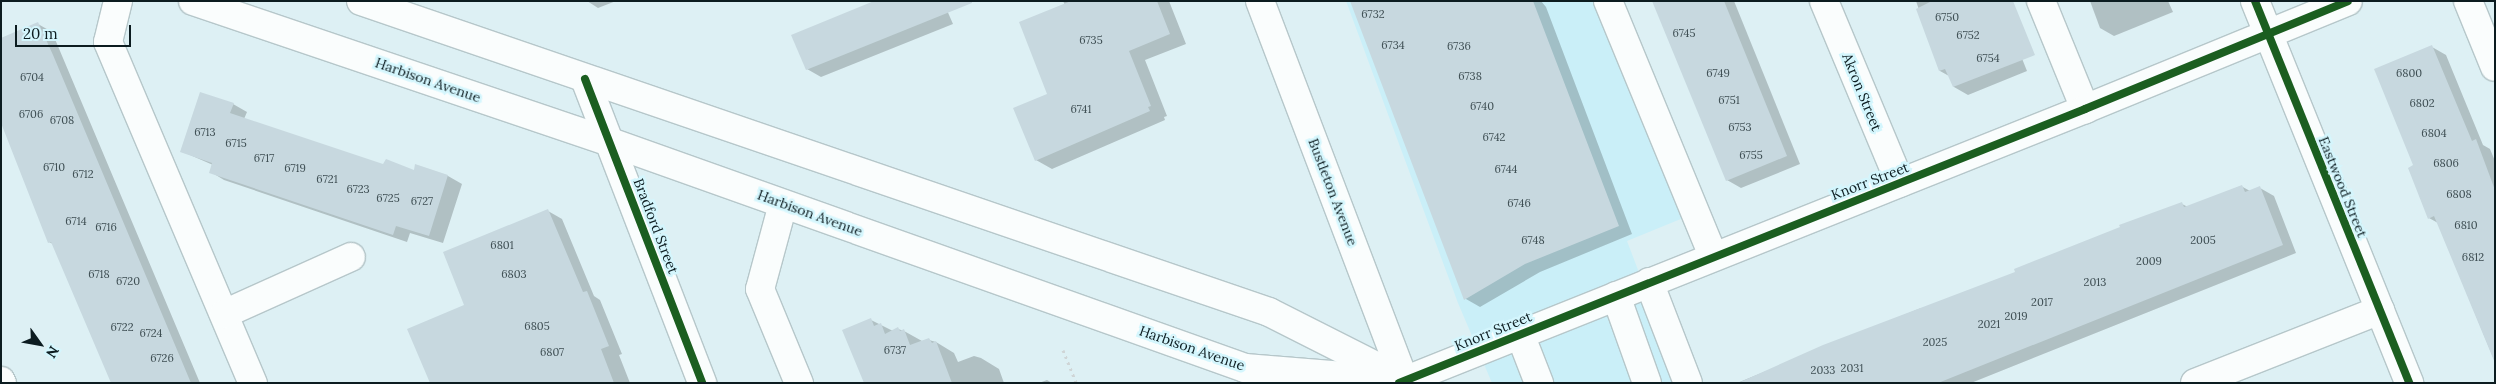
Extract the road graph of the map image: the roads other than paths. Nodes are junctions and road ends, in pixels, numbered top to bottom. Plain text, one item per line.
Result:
1 (118, 1) edge
2 (193, 1) edge
3 (1260, 1) edge
4 (1608, 1) edge
5 (1824, 1) edge
6 (2041, 1) edge
7 (2255, 1) edge
8 (2348, 1) edge
9 (2468, 1) edge
10 (373, 3) edge
11 (2268, 33) junction
12 (2495, 67) edge
13 (585, 79) junction
14 (2085, 109) junction
15 (610, 142) junction
16 (1900, 183) junction
17 (783, 204) junction
18 (1713, 256) junction
19 (351, 257) dead end
20 (1649, 282) junction
21 (1616, 296) junction
22 (2380, 310) junction
23 (224, 314) junction
24 (1520, 334) junction
25 (1403, 382) edge
26 (253, 383) edge
27 (702, 383) edge
28 (799, 383) edge
29 (1539, 383) edge
30 (1647, 383) edge
31 (1688, 383) edge
32 (2195, 383) edge
33 (2409, 383) edge

1 - 23 main road
2 - 15 main road, Harbison Avenue
3 - 25 main road, Bustleton Avenue
4 - 18 main road
5 - 16 main road, Akron Street
6 - 14 main road
7 - 11 main road, Eastwood Street
8 - 11 main road, Knorr Street
9 - 12 main road
10 - 13 main road
11 - 14 main road, Knorr Street
11 - 22 main road, Eastwood Street
13 - 15 main road, Bradford Street
13 - 25 main road
14 - 16 main road, Knorr Street
15 - 17 main road, Harbison Avenue
15 - 27 main road, Bradford Street
16 - 18 main road, Knorr Street
17 - 25 main road, Harbison Avenue
17 - 28 main road
18 - 20 main road, Knorr Street
19 - 23 main road
20 - 21 main road, Knorr Street
20 - 31 main road
21 - 24 main road, Knorr Street
21 - 30 main road
22 - 32 main road
22 - 33 main road, Eastwood Street
23 - 26 main road
24 - 25 main road, Knorr Street
24 - 29 main road

